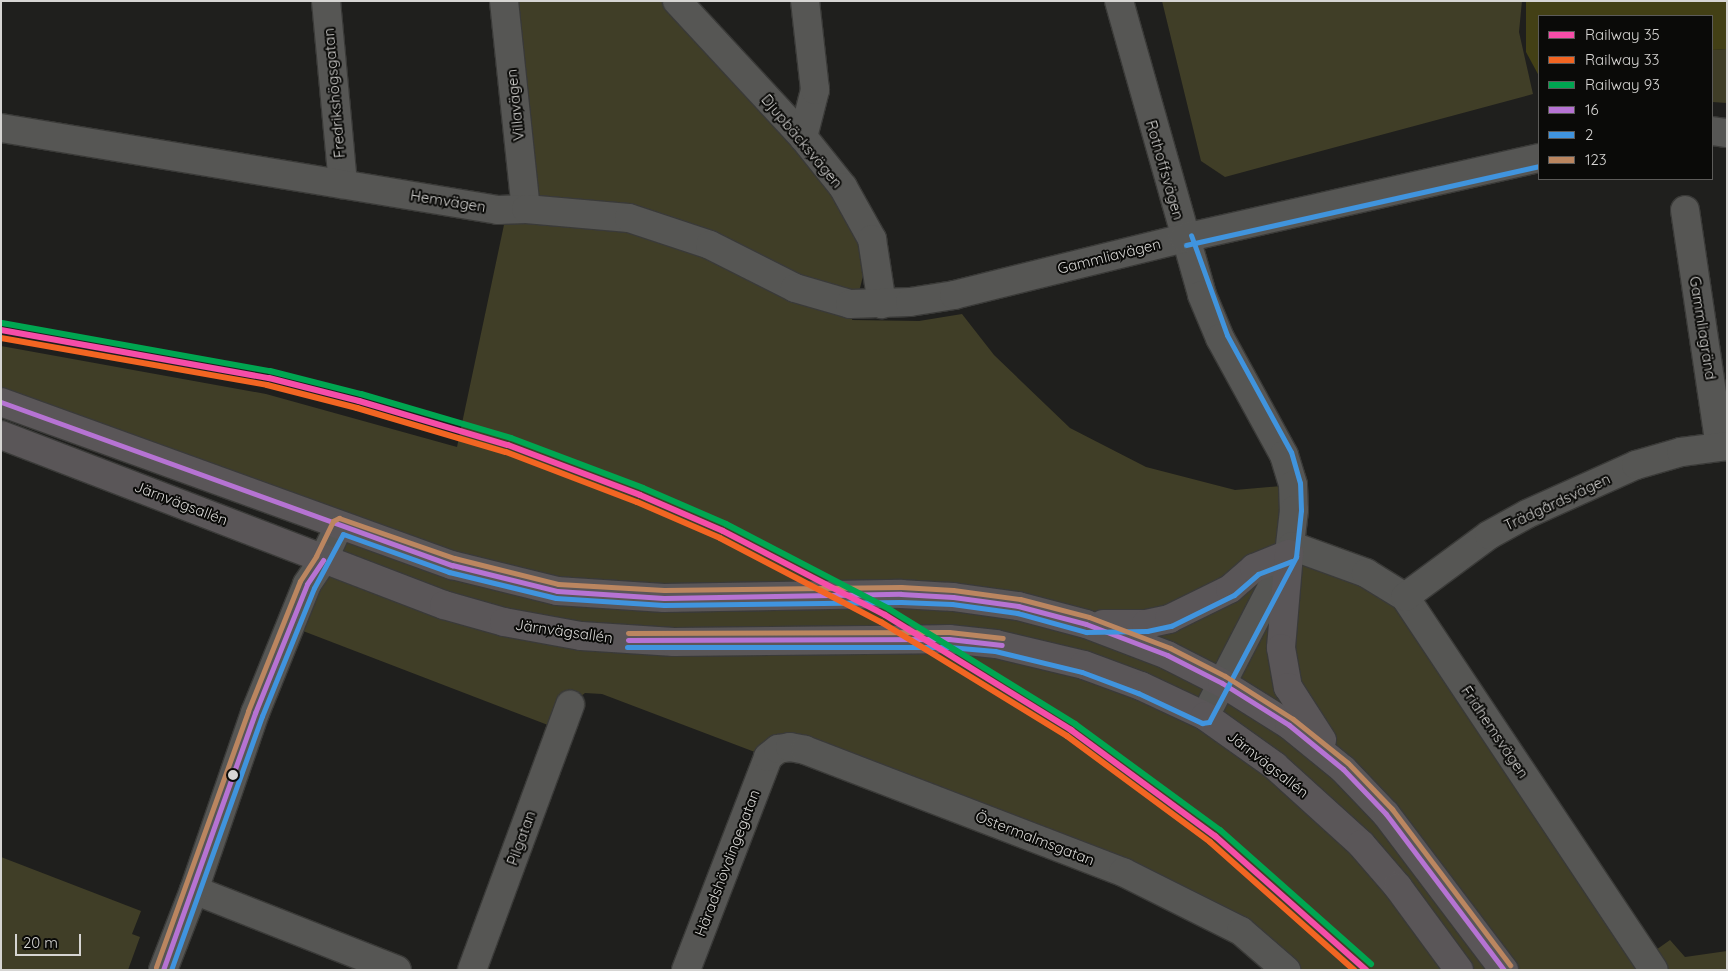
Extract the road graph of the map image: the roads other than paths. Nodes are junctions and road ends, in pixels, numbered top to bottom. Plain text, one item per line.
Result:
1 (326, 1) edge
2 (504, 1) edge
3 (677, 1) edge
4 (806, 1) edge
5 (1119, 1) edge
6 (1, 128) edge
7 (1713, 131) edge
8 (1727, 133) edge
9 (803, 137) junction
10 (1538, 158) edge
11 (343, 184) junction
12 (526, 209) junction
13 (1685, 210) dead end
14 (1184, 238) junction
15 (882, 304) junction
16 (1, 402) edge
17 (1, 435) edge
18 (1724, 446) edge
19 (339, 525) junction
20 (1291, 550) junction
21 (324, 560) junction
22 (1405, 597) junction
23 (1086, 624) junction
24 (1222, 683) junction
25 (570, 705) dead end
26 (1205, 716) junction
27 (768, 757) joint
28 (1343, 769) junction
29 (194, 890) junction
30 (163, 970) edge
31 (398, 970) edge
32 (472, 970) edge
33 (686, 970) edge
34 (1286, 970) edge
35 (1459, 970) edge
36 (1504, 970) edge
37 (1654, 970) edge

1 - 11 street, Fredrikshögsgatan
2 - 12 street, Villavägen
3 - 9 street, Djupbäcksvägen
4 - 9 street
5 - 14 street, Rothoffsvägen
6 - 11 street, Hemvägen
7 - 8 street
9 - 15 street, Djupbäcksvägen
10 - 14 street, Gammliavägen
11 - 12 street, Hemvägen
12 - 15 street, Hemvägen
13 - 18 street, Gammliagränd
14 - 15 street, Gammliavägen
14 - 20 street, Rothoffsvägen
16 - 19 main road
17 - 21 main road, Järnvägsallén
18 - 22 street, Trädgårdsvägen
19 - 21 street
19 - 23 main road
20 - 22 street, Fridhemsvägen
20 - 23 main road
20 - 24 street, Rothoffsvägen
20 - 28 main road
21 - 26 main road, Järnvägsallén
21 - 29 street
22 - 37 street, Fridhemsvägen
23 - 24 main road
24 - 26 street, Rothoffsvägen
24 - 28 main road
25 - 32 street, Pilgatan
26 - 35 main road, Järnvägsallén
27 - 33 street, Häradshövdingegatan
27 - 34 street, Östermalmsgatan
28 - 36 main road
29 - 30 street
29 - 31 street

